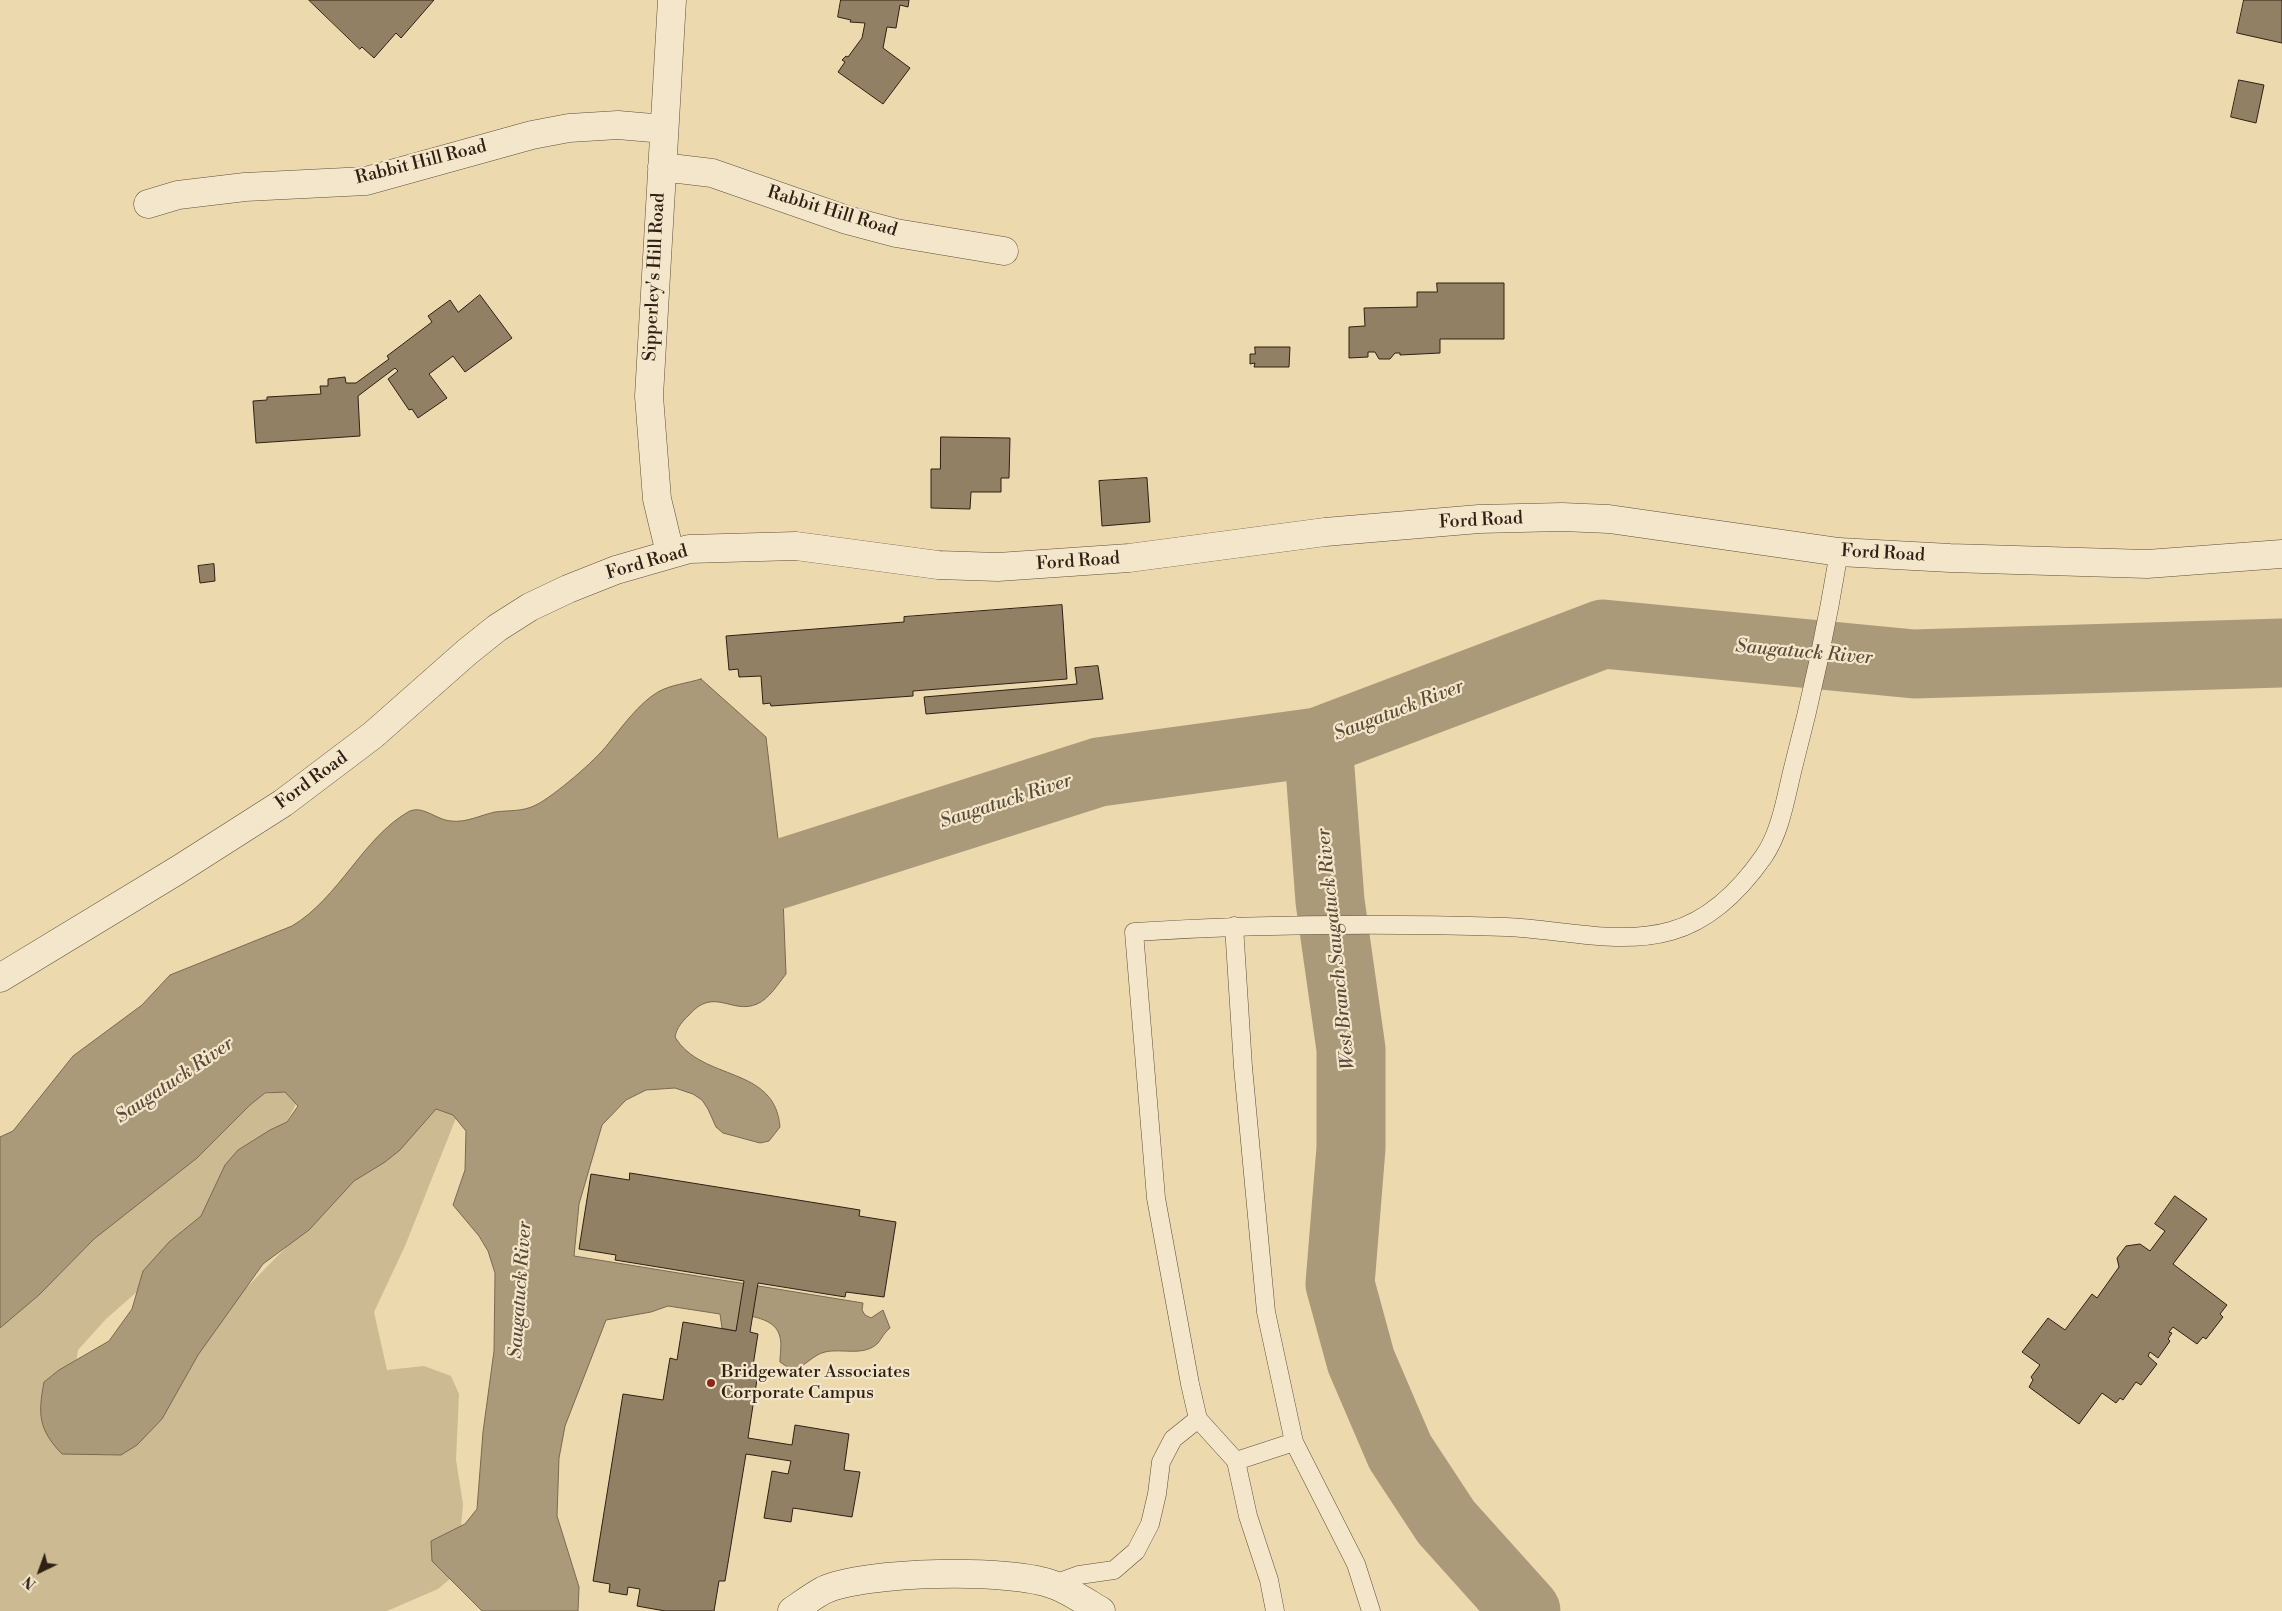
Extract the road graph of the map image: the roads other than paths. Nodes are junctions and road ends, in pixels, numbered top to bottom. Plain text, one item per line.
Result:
1 (672, 0) edge
2 (664, 129) junction
3 (662, 167) junction
4 (148, 204) dead end
5 (1004, 251) dead end
6 (1839, 552) junction
7 (670, 553) junction
8 (2282, 554) edge
9 (1234, 926) junction
10 (0, 978) edge
11 (1198, 1420) junction
12 (1294, 1442) junction
13 (1236, 1461) junction
14 (1054, 1584) junction
15 (792, 1611) edge
16 (1101, 1611) edge
17 (1275, 1611) edge
18 (1371, 1611) edge

1 - 2 street, Sipperley's Hill Road
2 - 3 street, Sipperley's Hill Road
2 - 4 street, Rabbit Hill Road
3 - 5 street, Rabbit Hill Road
3 - 7 street, Sipperley's Hill Road
6 - 7 street, Ford Road
6 - 8 street, Ford Road
6 - 9 lane
7 - 10 street, Ford Road
9 - 11 lane
9 - 12 lane
11 - 13 lane
11 - 14 lane
12 - 13 lane
12 - 18 lane
13 - 17 lane
14 - 15 street
14 - 16 street

